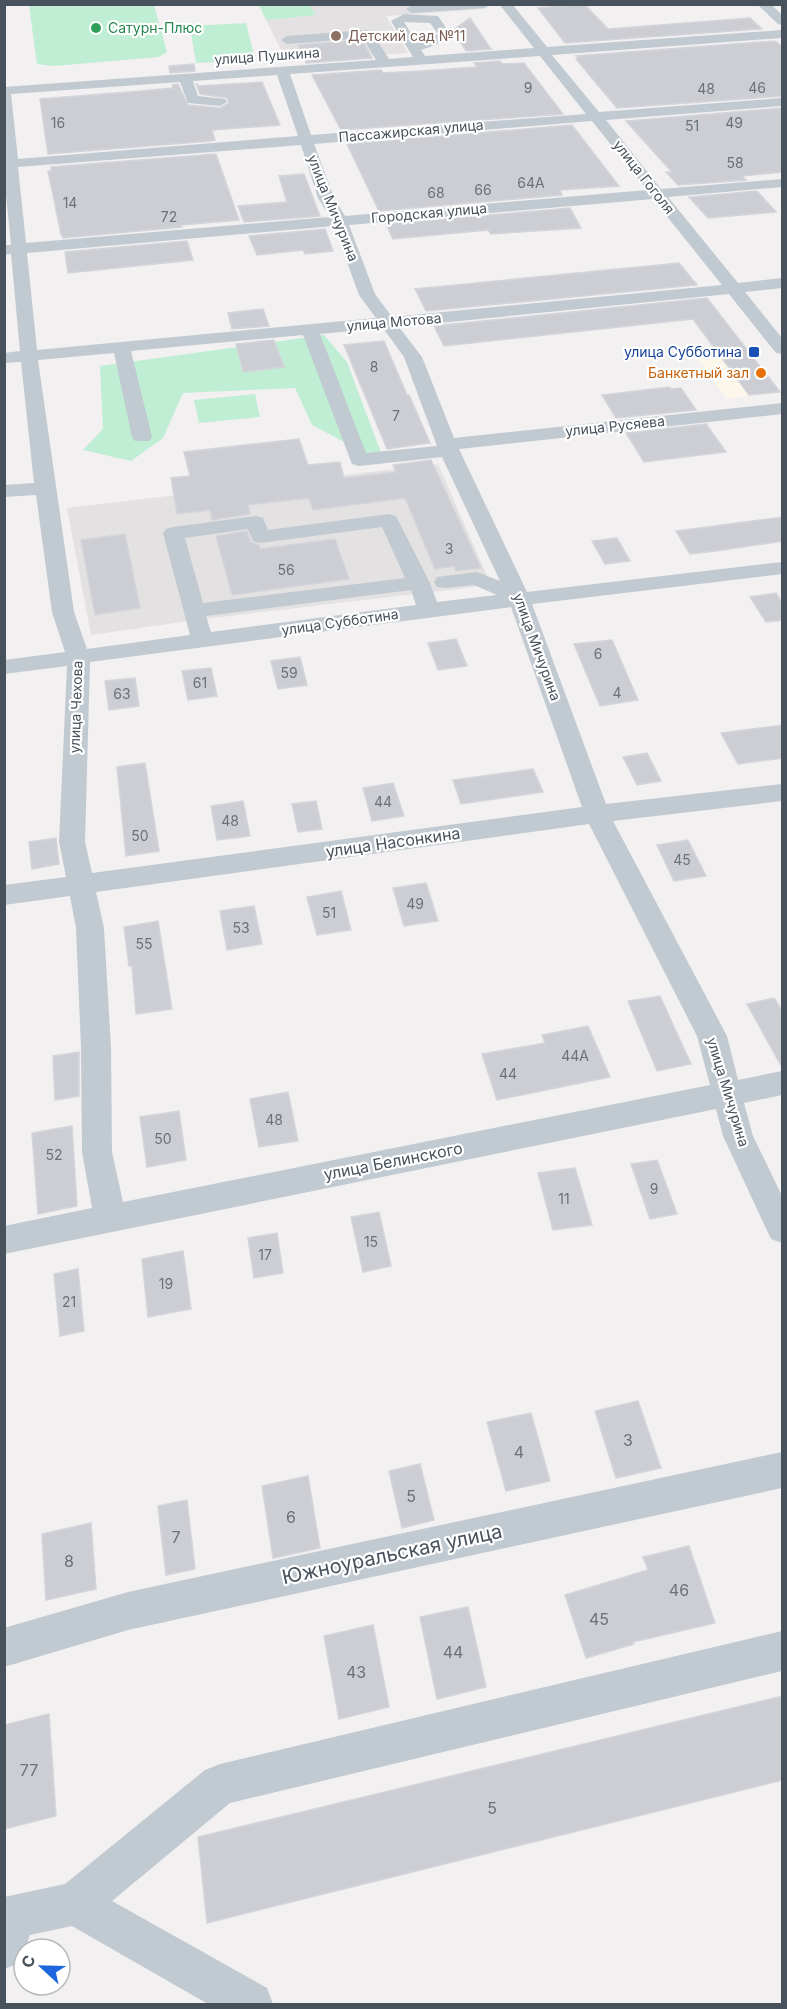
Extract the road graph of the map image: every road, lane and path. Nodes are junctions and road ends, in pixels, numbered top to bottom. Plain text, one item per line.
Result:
1 (485, 4) edge
2 (505, 4) edge
3 (763, 4) edge
4 (402, 10) dead end
5 (783, 21) edge
6 (783, 27) edge
7 (783, 34) edge
8 (766, 35) junction
9 (287, 40) dead end
10 (543, 51) junction
11 (384, 62) junction
12 (282, 70) junction
13 (185, 77) junction
14 (5, 91) edge
15 (220, 102) dead end
16 (783, 102) edge
17 (596, 116) junction
18 (307, 140) junction
19 (8, 164) edge
20 (783, 183) edge
21 (657, 193) junction
22 (340, 221) junction
23 (12, 250) edge
24 (783, 283) edge
25 (732, 289) junction
26 (386, 321) junction
27 (310, 330) junction
28 (121, 346) junction
29 (783, 349) edge
30 (30, 356) junction
31 (4, 358) edge
32 (783, 408) edge
33 (142, 437) dead end
34 (449, 447) junction
35 (45, 488) junction
36 (4, 491) edge
37 (783, 568) edge
38 (445, 582) dead end
39 (419, 583) junction
40 (518, 594) junction
41 (428, 610) junction
42 (194, 611) junction
43 (202, 640) junction
44 (79, 658) junction
45 (4, 667) edge
46 (783, 792) edge
47 (597, 814) junction
48 (80, 884) junction
49 (4, 895) edge
50 (783, 1083) edge
51 (728, 1094) junction
52 (110, 1218) junction
53 (783, 1228) edge
54 (4, 1240) edge
55 (783, 1470) edge
56 (4, 1648) edge
57 (783, 1651) edge
58 (75, 1904) junction
59 (8, 1927) edge
60 (251, 2004) edge

1 - 4 street
2 - 10 street, улица Гоголя
3 - 5 street
6 - 8 street
7 - 8 street, улица Пушкина
8 - 10 street, улица Пушкина
9 - 11 street
10 - 11 street, улица Пушкина
10 - 17 street, улица Гоголя
11 - 12 street, улица Пушкина
12 - 13 street, улица Пушкина
12 - 18 street, улица Мичурина
13 - 14 street, улица Пушкина
13 - 15 street
14 - 19 street, улица Чехова
16 - 17 street, Пассажирская улица
17 - 18 street, Пассажирская улица
17 - 21 street, улица Гоголя
18 - 19 street, Пассажирская улица
18 - 22 street, улица Мичурина
19 - 23 street, улица Чехова
20 - 21 street, Городская улица
21 - 22 street, Городская улица
21 - 25 street, улица Гоголя
22 - 23 street, Городская улица
22 - 26 street, улица Мичурина
23 - 30 street, улица Чехова
24 - 25 street, улица Мотова
25 - 26 street, улица Мотова
25 - 29 street, улица Гоголя
26 - 27 street, улица Мотова
26 - 34 street, улица Мичурина
27 - 28 street, улица Мотова
27 - 34 street, улица Русяева
28 - 30 street, улица Мотова
28 - 33 street
30 - 31 street, улица Мотова
30 - 35 street, улица Чехова
32 - 34 street, улица Русяева
34 - 40 street, улица Мичурина
35 - 36 street
35 - 44 street, улица Чехова
37 - 40 street, улица Субботина
38 - 40 street
39 - 41 street
39 - 42 street
39 - 42 street
40 - 41 street, улица Субботина
40 - 47 street, улица Мичурина
41 - 43 street, улица Субботина
42 - 43 street
43 - 44 street, улица Субботина
44 - 45 street, улица Субботина
44 - 48 street, улица Чехова
46 - 47 street, улица Насонкина
47 - 48 street, улица Насонкина
47 - 51 street, улица Мичурина
48 - 49 street, улица Насонкина
48 - 52 street, улица Чехова
50 - 51 street, улица Белинского
51 - 52 street, улица Белинского
51 - 53 street, улица Мичурина
52 - 54 street, улица Белинского
55 - 56 street, Южноуральская улица
57 - 58 street
58 - 59 street
58 - 60 street

